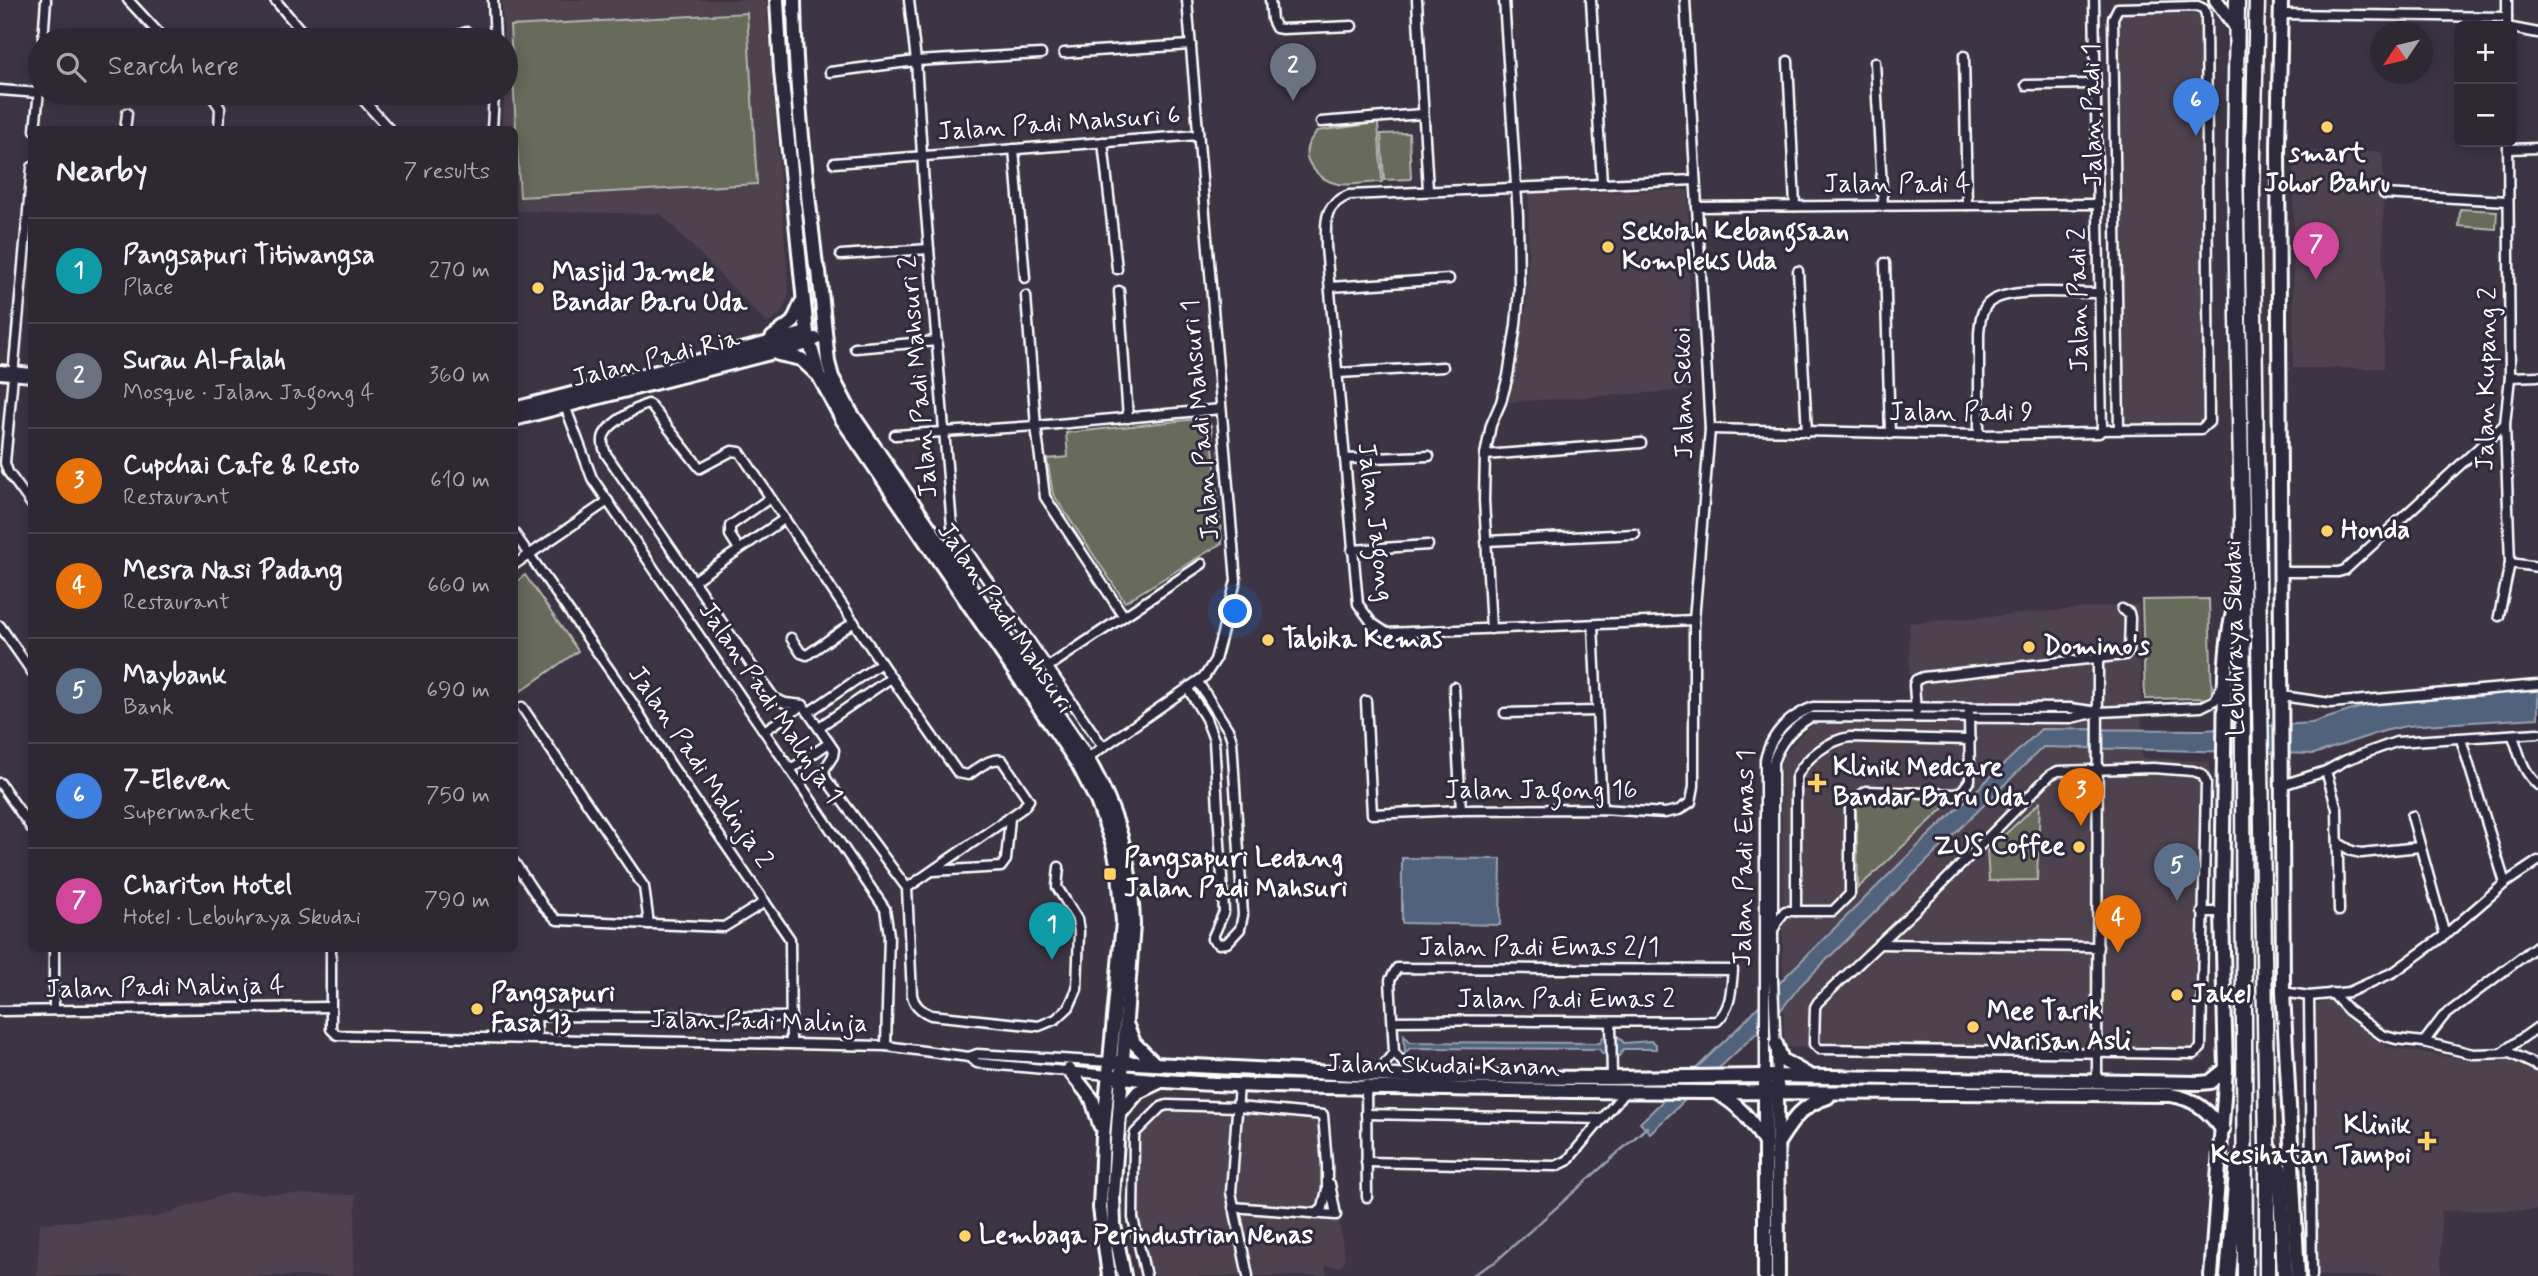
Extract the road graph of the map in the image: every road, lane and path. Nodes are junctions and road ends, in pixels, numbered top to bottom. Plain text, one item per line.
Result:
1 (46, 0) edge
2 (128, 0) edge
3 (493, 0) edge
4 (777, 0) edge
5 (783, 0) edge
6 (794, 0) edge
7 (909, 0) edge
8 (1187, 0) edge
9 (1270, 0) edge
10 (1417, 0) edge
11 (1504, 0) edge
12 (1591, 0) edge
13 (1685, 0) edge
14 (2094, 0) edge
15 (2216, 0) edge
16 (2236, 0) edge
17 (2258, 0) edge
18 (2507, 0) edge
19 (279, 1) edge
20 (2281, 7) edge
21 (2469, 21) edge
22 (2509, 21) edge
23 (1352, 26) dead end
24 (2517, 26) edge
25 (2236, 27) junction
26 (44, 28) edge
27 (153, 28) edge
28 (300, 28) edge
29 (494, 28) edge
30 (778, 29) junction
31 (2538, 33) edge
32 (1191, 45) junction
33 (1064, 53) dead end
34 (1041, 54) dead end
35 (1964, 56) dead end
36 (916, 61) junction
37 (1788, 61) dead end
38 (1875, 62) dead end
39 (830, 72) dead end
40 (2026, 85) dead end
41 (2096, 85) junction
42 (0, 90) edge
43 (28, 92) edge
44 (38, 105) edge
45 (218, 105) edge
46 (367, 105) edge
47 (493, 105) edge
48 (127, 113) dead end
49 (1422, 114) junction
50 (1321, 122) dead end
51 (36, 126) edge
52 (125, 126) edge
53 (219, 126) edge
54 (386, 126) edge
55 (492, 126) edge
56 (1198, 135) junction
57 (1103, 142) junction
58 (2517, 146) edge
59 (2508, 147) edge
60 (2538, 148) edge
61 (1014, 149) junction
62 (924, 155) junction
63 (834, 163) dead end
64 (1695, 180) junction
65 (1602, 183) junction
66 (1516, 187) junction
67 (1428, 190) junction
68 (2384, 194) dead end
69 (28, 199) edge
70 (2508, 201) junction
71 (2098, 204) junction
72 (1967, 205) junction
73 (1796, 206) junction
74 (1883, 206) junction
75 (1697, 207) junction
76 (929, 249) junction
77 (841, 255) dead end
78 (1885, 263) dead end
79 (816, 266) junction
80 (1117, 269) dead end
81 (1798, 271) dead end
82 (1025, 278) dead end
83 (1449, 279) dead end
84 (1330, 287) junction
85 (1119, 291) dead end
86 (2100, 293) junction
87 (803, 296) junction
88 (1026, 296) dead end
89 (811, 338) junction
90 (937, 341) junction
91 (855, 348) dead end
92 (764, 349) junction
93 (828, 362) junction
94 (1443, 367) dead end
95 (6, 373) edge
96 (1338, 373) junction
97 (28, 375) edge
98 (819, 376) junction
99 (2538, 376) edge
100 (2510, 377) junction
101 (564, 401) junction
102 (518, 408) edge
103 (1222, 409) junction
104 (518, 418) edge
105 (1128, 418) junction
106 (2209, 422) joint
107 (2505, 424) junction
108 (1036, 426) junction
109 (1710, 429) junction
110 (2102, 430) junction
111 (2119, 430) junction
112 (944, 431) junction
113 (1807, 432) junction
114 (1890, 434) junction
115 (895, 435) dead end
116 (1979, 435) junction
117 (1641, 443) dead end
118 (1485, 455) junction
119 (1429, 456) dead end
120 (1345, 459) junction
121 (770, 498) junction
122 (28, 500) edge
123 (608, 501) junction
124 (784, 519) junction
125 (1636, 534) dead end
126 (518, 539) edge
127 (1486, 541) junction
128 (1428, 545) dead end
129 (740, 549) junction
130 (1352, 550) junction
131 (529, 555) junction
132 (518, 562) edge
133 (2510, 563) junction
134 (1202, 564) dead end
135 (2538, 567) edge
136 (2282, 572) junction
137 (695, 580) junction
138 (2242, 583) junction
139 (2122, 609) dead end
140 (1123, 615) junction
141 (2499, 616) dead end
142 (1694, 620) junction
143 (854, 622) junction
144 (0, 626) edge
145 (1593, 626) junction
146 (1491, 629) junction
147 (791, 638) dead end
148 (2098, 660) junction
149 (881, 663) junction
150 (28, 665) edge
151 (1048, 667) junction
152 (2225, 675) junction
153 (891, 678) junction
154 (1199, 682) junction
155 (2538, 685) edge
156 (1454, 687) dead end
157 (1188, 689) junction
158 (2282, 697) junction
159 (1366, 701) dead end
160 (1969, 706) junction
161 (522, 707) dead end
162 (806, 709) junction
163 (1597, 711) junction
164 (1505, 713) dead end
165 (1916, 713) junction
166 (2099, 717) junction
167 (1969, 718) junction
168 (819, 727) junction
169 (764, 731) junction
170 (2538, 733) edge
171 (2512, 736) junction
172 (2461, 739) junction
173 (1214, 740) junction
174 (1232, 740) junction
175 (1970, 740) junction
176 (830, 743) junction
177 (1103, 747) junction
178 (1082, 761) junction
179 (791, 769) junction
180 (2099, 769) junction
181 (2326, 771) junction
182 (0, 783) edge
183 (2282, 784) junction
184 (2538, 785) edge
185 (1694, 786) joint
186 (1602, 809) junction
187 (1461, 810) junction
188 (2412, 816) dead end
189 (1010, 818) junction
190 (28, 823) edge
191 (2338, 843) junction
192 (2420, 847) junction
193 (2538, 860) edge
194 (1059, 867) dead end
195 (518, 868) edge
196 (932, 871) junction
197 (2505, 883) junction
198 (907, 888) junction
199 (1774, 890) junction
200 (765, 902) junction
201 (1786, 911) junction
202 (1796, 911) junction
203 (2339, 911) dead end
204 (2202, 912) junction
205 (2222, 912) junction
206 (649, 924) junction
207 (1774, 930) junction
208 (2445, 935) junction
209 (1879, 944) junction
210 (2538, 945) edge
211 (2098, 947) junction
212 (54, 952) edge
213 (331, 952) edge
214 (2283, 992) junction
215 (2332, 993) junction
216 (2309, 996) junction
217 (1730, 1004) joint
218 (330, 1007) junction
219 (54, 1010) junction
220 (0, 1011) edge
221 (791, 1017) junction
222 (1125, 1019) junction
223 (1393, 1021) junction
224 (1611, 1023) junction
225 (2538, 1027) edge
226 (537, 1037) junction
227 (2424, 1042) junction
228 (791, 1044) junction
229 (1776, 1044) junction
230 (886, 1046) junction
231 (1394, 1052) junction
232 (2097, 1052) junction
233 (2498, 1054) junction
234 (969, 1057) junction
235 (1155, 1064) junction
236 (2538, 1066) edge
237 (1115, 1069) junction
238 (2226, 1069) junction
239 (1069, 1070) junction
240 (1771, 1076) junction
241 (1415, 1077) junction
242 (1612, 1078) junction
243 (1814, 1078) junction
244 (1369, 1079) junction
245 (1165, 1080) junction
246 (2097, 1080) junction
247 (1239, 1085) junction
248 (1708, 1090) junction
249 (1771, 1091) junction
250 (1624, 1093) junction
251 (1842, 1093) junction
252 (1238, 1107) junction
253 (1366, 1114) junction
254 (1119, 1115) junction
255 (1602, 1119) junction
256 (2245, 1121) junction
257 (2223, 1130) junction
258 (1103, 1136) junction
259 (1771, 1144) junction
260 (2267, 1145) junction
261 (1366, 1162) junction
262 (1327, 1164) junction
263 (1367, 1196) dead end
264 (2311, 1206) junction
265 (1233, 1207) junction
266 (2293, 1207) junction
267 (1316, 1214) junction
268 (1109, 1276) edge
269 (1125, 1276) edge
270 (1146, 1276) edge
271 (1248, 1276) edge
272 (1765, 1276) edge
273 (1779, 1276) edge
274 (2211, 1276) edge
275 (2228, 1276) edge
276 (2245, 1276) edge
277 (2267, 1276) edge
278 (2285, 1276) edge
279 (2298, 1276) edge
280 (2312, 1276) edge

1 - 26 street
2 - 27 street
3 - 29 street
4 - 30 street, Jalan Padi Mahsuri
5 - 30 street
6 - 79 street, Jalan Padi Mahsuri
7 - 36 street, Jalan Padi Mahsuri 2
8 - 32 street, Jalan Padi Mahsuri 1
9 - 23 street
10 - 49 street
11 - 66 street
12 - 65 street
13 - 64 street, Jalan Sekoi
14 - 41 street, Jalan Padi 2
15 - 25 street
16 - 25 highway, Lebuhraya Skudai
17 - 260 highway, Lebuhraya Skudai
18 - 22 street
19 - 28 street
20 - 21 street
20 - 136 street
24 - 31 street
25 - 138 highway, Lebuhraya Skudai
30 - 87 street, Jalan Padi Mahsuri
32 - 33 street
32 - 56 street, Jalan Padi Mahsuri 1
34 - 36 street
35 - 72 street
36 - 39 street
36 - 62 street, Jalan Padi Mahsuri 2
37 - 73 street
38 - 74 street
40 - 41 street
41 - 71 street, Jalan Padi 2
42 - 43 street
44 - 51 street
45 - 53 street
46 - 54 street
47 - 55 street
48 - 52 street
49 - 50 street
49 - 67 street
56 - 57 street, Jalan Padi Mahsuri 6
56 - 103 street, Jalan Padi Mahsuri 1
57 - 61 street, Jalan Padi Mahsuri 6
57 - 80 street
58 - 60 street
59 - 70 street, Jalan Kupang 2
61 - 62 street, Jalan Padi Mahsuri 6
61 - 82 street
62 - 63 street, Jalan Padi Mahsuri 6
62 - 76 street, Jalan Padi Mahsuri 2
64 - 65 street
64 - 75 street, Jalan Sekoi
65 - 66 street
66 - 67 street
66 - 118 street
67 - 84 street, Jalan Jagong
68 - 70 street
69 - 95 street
70 - 100 street, Jalan Kupang 2
71 - 72 street, Jalan Padi 4
71 - 86 street, Jalan Padi 2
72 - 74 street, Jalan Padi 4
73 - 74 street, Jalan Padi 4
73 - 75 street, Jalan Padi 4
75 - 109 street, Jalan Sekoi
76 - 77 street
76 - 90 street, Jalan Padi Mahsuri 2
78 - 114 street
79 - 89 street
79 - 93 street, Jalan Padi Mahsuri
81 - 113 street
83 - 84 street
84 - 96 street, Jalan Jagong
85 - 105 street
86 - 110 street, Jalan Padi 2
86 - 116 street
87 - 89 street, Jalan Padi Mahsuri
87 - 92 street
88 - 108 street
89 - 92 street, Jalan Padi Ria
89 - 93 street
89 - 98 street, Jalan Padi Mahsuri
90 - 91 street
90 - 112 street, Jalan Padi Mahsuri 2
92 - 98 street
92 - 101 street, Jalan Padi Ria
93 - 178 street, Jalan Padi Mahsuri
94 - 96 street
95 - 97 street
95 - 122 street
96 - 120 street, Jalan Jagong
98 - 178 street, Jalan Padi Mahsuri
99 - 100 street
100 - 107 street, Jalan Kupang 2
101 - 102 street, Jalan Padi Ria
101 - 104 street, Jalan Padi Ria
101 - 123 street, Jalan Padi Malinja 1
103 - 105 street
103 - 154 street, Jalan Padi Mahsuri 1
105 - 108 street
106 - 111 street, Jalan Padi 9
106 - 111 street, Jalan Padi 1
107 - 133 street, Jalan Kupang 2
107 - 136 street
108 - 112 street
108 - 140 street
109 - 113 street, Jalan Padi 9
109 - 142 street, Jalan Sekoi
110 - 111 street, Jalan Padi 9
110 - 116 street, Jalan Padi 9
112 - 115 street
112 - 151 street, Jalan Padi Mahsuri 2
113 - 114 street, Jalan Padi 9
114 - 116 street, Jalan Padi 9
117 - 118 street
118 - 127 street
119 - 120 street
120 - 130 street, Jalan Jagong
121 - 124 street
121 - 129 street
121 - 137 street
123 - 131 street
123 - 169 street, Jalan Padi Malinja 1
124 - 129 street
124 - 143 street
125 - 127 street
126 - 131 street, Jalan Padi Malinja 2
127 - 146 street
128 - 130 street
129 - 137 street
130 - 146 street, Jalan Jagong
131 - 132 street
131 - 200 street, Jalan Padi Malinja 2
133 - 135 street
133 - 141 street, Jalan Kupang 2
134 - 140 street
136 - 158 street
137 - 162 street
138 - 152 street
138 - 256 highway, Lebuhraya Skudai
139 - 148 street
140 - 151 street
142 - 145 street, Jalan Jagong
142 - 185 street, Jalan Sekoi
143 - 147 street
143 - 149 street
144 - 150 street
145 - 146 street, Jalan Jagong
145 - 163 street
148 - 165 street
148 - 166 street
149 - 153 street
149 - 162 street
151 - 177 street, Jalan Padi Mahsuri 2
152 - 166 street, Jalan Padi Emas 1
152 - 205 street
153 - 168 street
153 - 189 street
154 - 157 street, Jalan Padi Mahsuri 1
154 - 174 street
155 - 158 street
156 - 187 street
157 - 173 street
157 - 177 street, Jalan Padi Mahsuri 1
158 - 183 street
159 - 187 street, Jalan Jagong 16
160 - 165 street, Jalan Padi Emas 1
160 - 166 street, Jalan Padi Emas 1
160 - 167 street
161 - 206 street
162 - 168 street
162 - 169 street
163 - 164 street
163 - 186 street
165 - 167 street, Jalan Padi Emas 1
165 - 199 street, Jalan Padi Emas 1
165 - 240 street, Jalan Padi Emas 1
166 - 167 street, Jalan Padi Emas 1
166 - 180 street
167 - 175 street
168 - 176 street
169 - 179 street, Jalan Padi Malinja 1
170 - 171 street
171 - 172 street
171 - 184 street
172 - 181 street
172 - 197 street
173 - 174 street
173 - 174 street
175 - 202 street
175 - 202 street
176 - 179 street
176 - 198 street
177 - 178 street, Jalan Padi Mahsuri 1
178 - 222 street, Jalan Padi Mahsuri
178 - 237 street, Jalan Padi Mahsuri
179 - 230 street, Jalan Padi Malinja 1
180 - 204 street
180 - 209 street
180 - 211 street
181 - 183 street
181 - 191 street
182 - 190 street
183 - 214 street
185 - 186 street, Jalan Jagong 16
186 - 187 street, Jalan Jagong 16
188 - 192 street
189 - 196 street
189 - 196 street
191 - 192 street
191 - 203 street
192 - 208 street
193 - 197 street
194 - 198 street
195 - 206 street
196 - 198 street
197 - 208 street
199 - 201 street
199 - 207 street, Jalan Padi Emas 1
200 - 206 street
200 - 221 street, Jalan Padi Malinja 2
201 - 202 street
201 - 207 street
204 - 205 street
204 - 232 street
205 - 238 street
207 - 229 street, Jalan Padi Emas 1
208 - 215 street
209 - 211 street
209 - 232 street
210 - 227 street
211 - 232 street
212 - 219 street
213 - 218 street
214 - 216 street
214 - 266 street
215 - 216 street
215 - 227 street
216 - 264 street
217 - 223 street, Jalan Padi Emas 2/1
217 - 224 street, Jalan Padi Emas 2
218 - 219 street, Jalan Padi Malinja 4
218 - 226 street, Jalan Padi Malinja
219 - 220 street, Jalan Padi Malinja 4
221 - 226 street
221 - 228 street, Jalan Padi Malinja 2
222 - 235 street
222 - 237 street, Jalan Padi Mahsuri
223 - 224 street, Jalan Padi Emas 2
223 - 231 street, Jalan Padi Emas 2/1
224 - 242 street
225 - 233 street
226 - 228 street, Jalan Padi Malinja
227 - 233 street
228 - 230 street, Jalan Padi Malinja
229 - 240 street, Jalan Padi Emas 1
229 - 243 street
230 - 234 street, Jalan Padi Malinja
231 - 241 street
231 - 244 street
232 - 246 street
233 - 236 street
234 - 237 street, Jalan Padi Malinja
234 - 239 street, Jalan Padi Malinja
235 - 237 street, Jalan Skudai Kanan
235 - 244 street, Jalan Skudai Kanan
237 - 239 street, Jalan Padi Malinja
237 - 245 street, Jalan Skudai Kanan
237 - 254 street, Jalan Padi Mahsuri
237 - 258 street, Jalan Padi Mahsuri
238 - 246 street, Jalan Skudai Kanan
238 - 257 street
239 - 258 street
240 - 242 street, Jalan Skudai Kanan
240 - 243 street, Jalan Skudai Kanan
240 - 249 street, Jalan Padi Emas 1
241 - 242 street, Jalan Skudai Kanan
241 - 244 street, Jalan Skudai Kanan
243 - 246 street, Jalan Skudai Kanan
244 - 247 street, Jalan Skudai Kanan
244 - 250 street, Jalan Skudai Kanan
244 - 253 street
245 - 247 street, Jalan Skudai Kanan
245 - 254 street
247 - 252 street
248 - 249 street, Jalan Skudai Kanan
248 - 250 street, Jalan Skudai Kanan
248 - 259 street
249 - 251 street, Jalan Skudai Kanan
249 - 259 street, Jalan Padi Emas 1
250 - 255 street
251 - 257 street, Jalan Skudai Kanan
251 - 259 street
252 - 262 street
252 - 265 street
252 - 270 street
253 - 255 street
253 - 261 street
254 - 269 street, Jalan Padi Mahsuri
255 - 261 street
256 - 275 highway
256 - 276 highway, Lebuhraya Skudai
257 - 274 street
258 - 268 street, Jalan Padi Mahsuri
259 - 272 street, Jalan Padi Emas 1
259 - 273 street, Jalan Padi Emas 1
260 - 277 highway, Lebuhraya Skudai
260 - 278 highway
261 - 263 street
262 - 267 street
262 - 267 street
264 - 266 street
264 - 280 street
265 - 267 street
265 - 271 street
266 - 279 street

